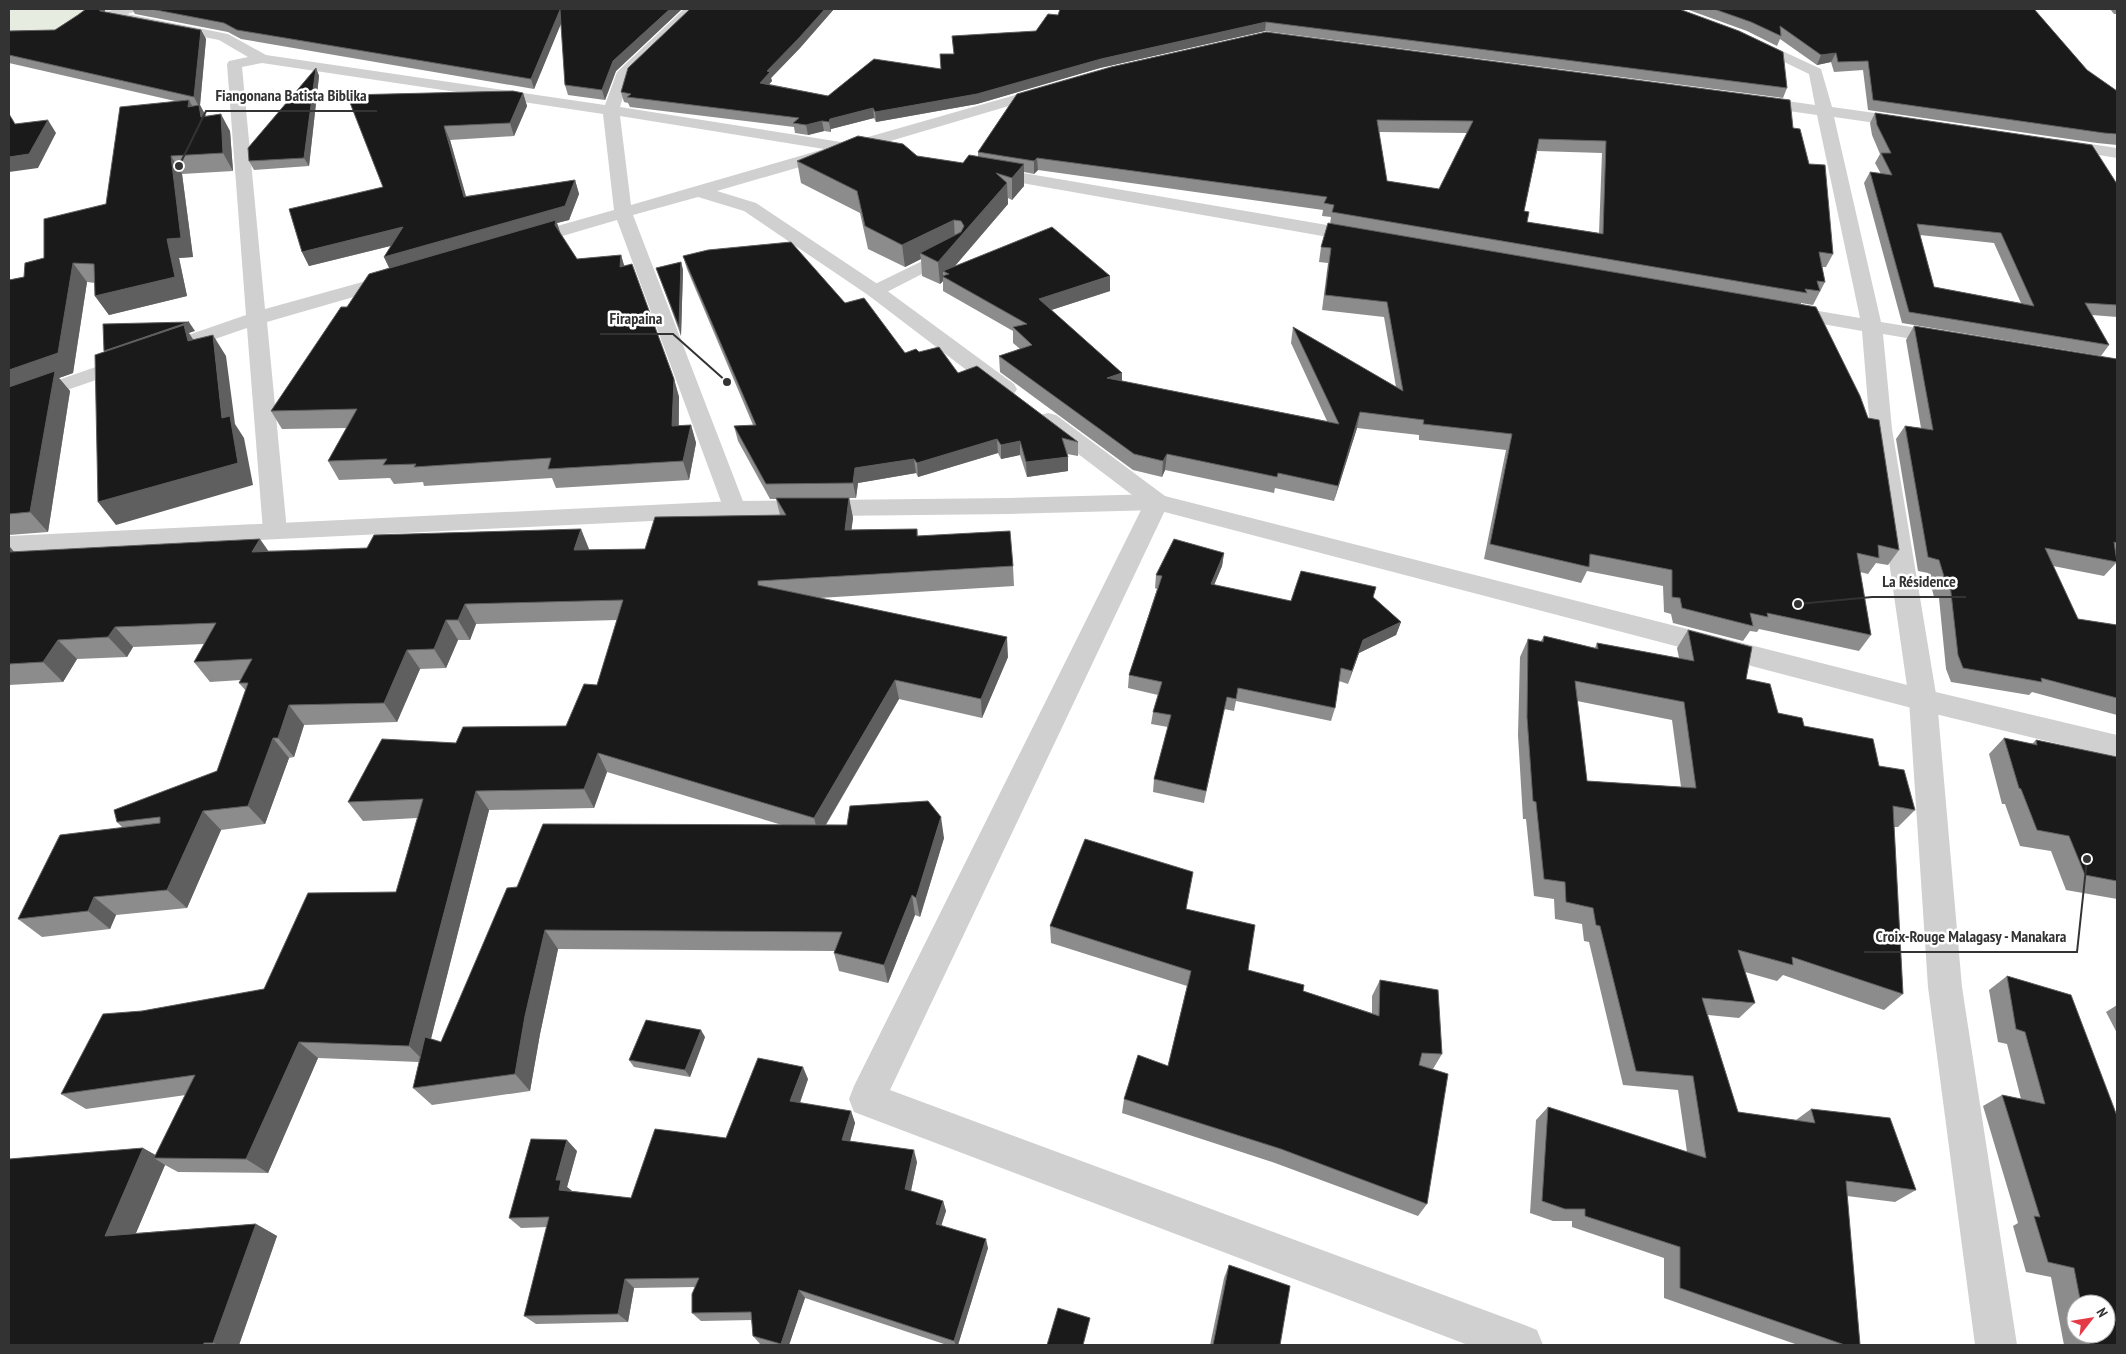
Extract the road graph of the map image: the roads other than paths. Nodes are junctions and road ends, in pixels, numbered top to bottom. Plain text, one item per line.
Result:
1 (129, 9) edge
2 (692, 9) edge
3 (1732, 32) edge
4 (262, 59) junction
5 (1068, 84) edge
6 (1736, 98) edge
7 (1825, 110) junction
8 (611, 111) junction
9 (1932, 126) edge
10 (2039, 141) edge
11 (849, 148) junction
12 (2117, 153) edge
13 (888, 155) edge
14 (967, 168) edge
15 (698, 191) junction
16 (623, 213) junction
17 (1380, 240) edge
18 (511, 246) edge
19 (956, 249) edge
20 (407, 275) edge
21 (875, 291) junction
22 (1764, 307) edge
23 (257, 318) junction
24 (1872, 326) junction
25 (1960, 341) edge
26 (9, 404) edge
27 (1157, 502) junction
28 (734, 509) junction
29 (275, 531) junction
30 (9, 544) edge
31 (1923, 700) junction
32 (2117, 747) edge
33 (1522, 1345) edge
34 (1996, 1345) edge

1 - 4 street
2 - 8 street
3 - 7 street
4 - 8 street
4 - 23 street
5 - 11 street
6 - 7 street
7 - 9 street
7 - 24 street
8 - 11 street
8 - 16 street
10 - 12 street
11 - 13 street
11 - 15 street
14 - 17 street
15 - 16 street
15 - 21 street
16 - 18 street
16 - 28 street
19 - 21 lane
20 - 23 street
21 - 27 street
22 - 24 street
23 - 26 street
23 - 29 street
24 - 25 street
24 - 31 street
27 - 28 street
27 - 31 street
27 - 33 street
28 - 29 street
29 - 30 street
31 - 32 street
31 - 34 street

